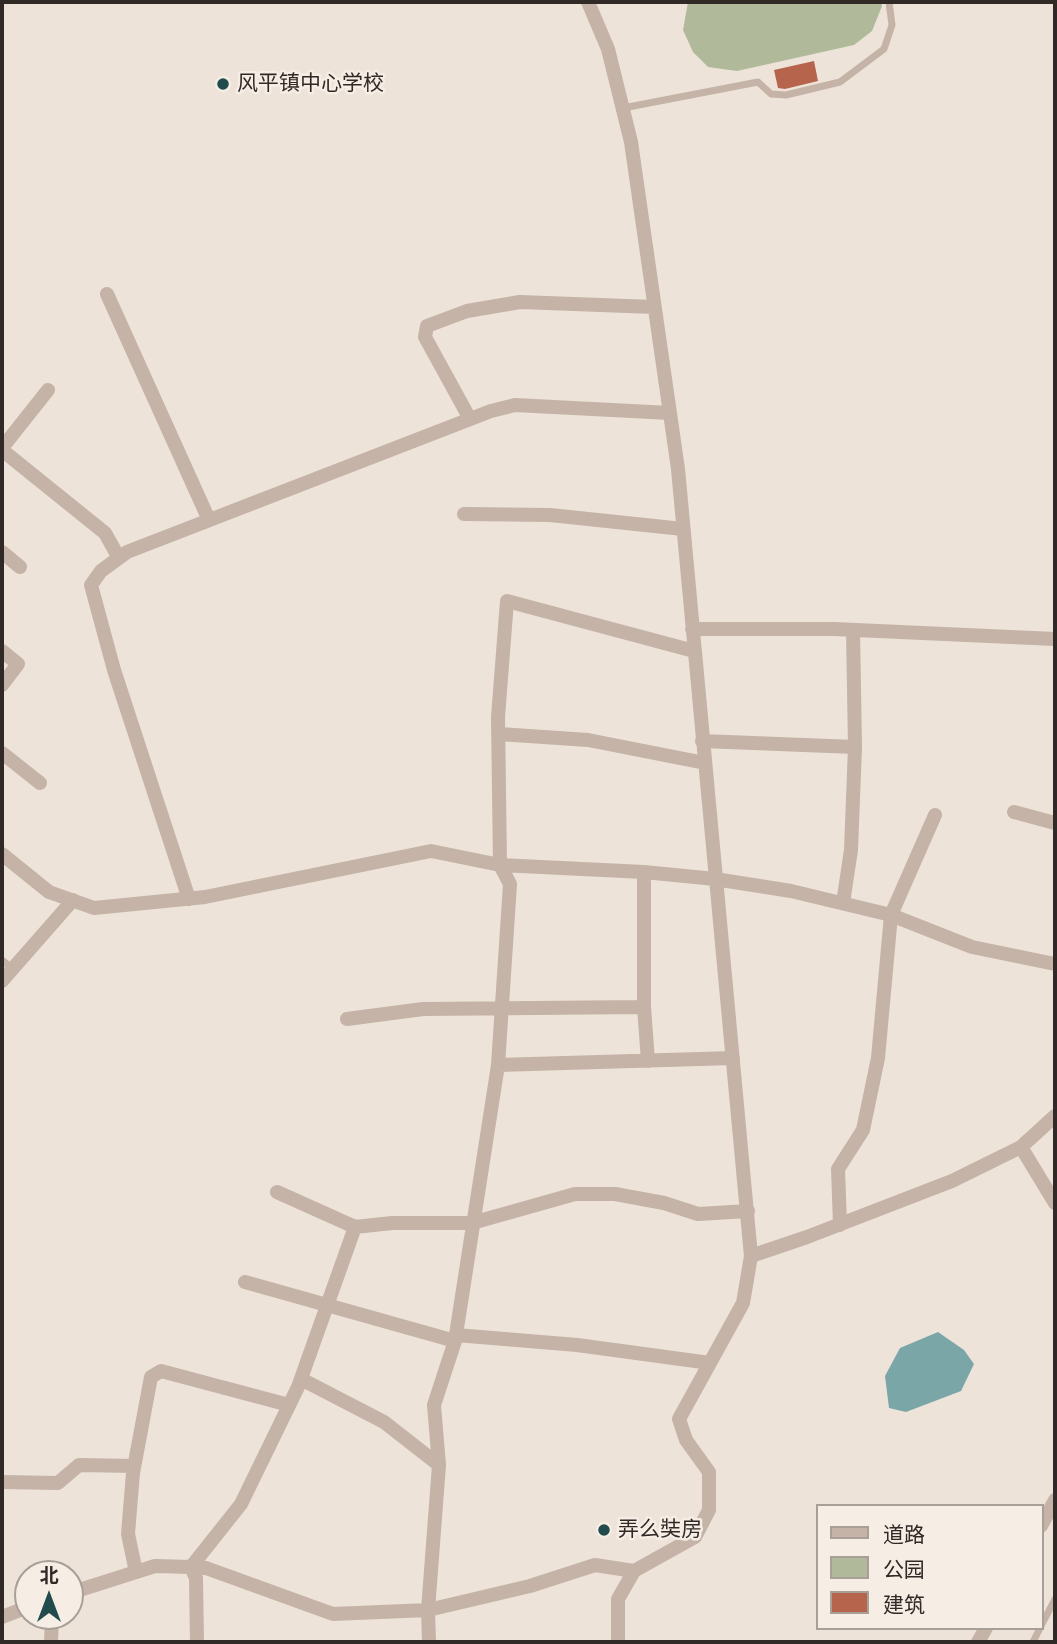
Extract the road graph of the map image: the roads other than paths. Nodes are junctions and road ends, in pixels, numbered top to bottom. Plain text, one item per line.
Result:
1 (588, 2) edge
2 (889, 2) edge
3 (622, 108) junction
4 (107, 294) dead end
5 (654, 307) junction
6 (48, 390) dead end
7 (670, 413) junction
8 (470, 419) junction
9 (2, 449) edge
10 (464, 514) dead end
11 (209, 520) junction
12 (683, 529) junction
13 (2, 552) edge
14 (119, 558) junction
15 (20, 567) dead end
16 (692, 629) junction
17 (853, 630) junction
18 (1055, 639) edge
19 (2, 651) edge
20 (694, 651) junction
21 (2, 685) edge
22 (499, 734) junction
23 (702, 741) junction
24 (855, 747) junction
25 (2, 753) edge
26 (705, 763) junction
27 (40, 783) dead end
28 (1014, 812) dead end
29 (935, 815) dead end
30 (1055, 823) edge
31 (2, 854) edge
32 (500, 865) junction
33 (536, 867) junction
34 (645, 872) junction
35 (715, 879) junction
36 (510, 884) junction
37 (188, 899) junction
38 (73, 900) junction
39 (843, 903) junction
40 (891, 915) junction
41 (7, 964) edge
42 (1055, 964) edge
43 (2, 981) edge
44 (645, 1007) junction
45 (502, 1008) junction
46 (347, 1019) dead end
47 (733, 1058) junction
48 (648, 1060) junction
49 (498, 1065) junction
50 (1055, 1116) edge
51 (1021, 1147) junction
52 (277, 1192) dead end
53 (1055, 1203) edge
54 (748, 1211) junction
55 (472, 1223) junction
56 (840, 1225) junction
57 (355, 1227) junction
58 (751, 1256) junction
59 (244, 1282) dead end
60 (327, 1305) junction
61 (455, 1338) junction
62 (710, 1363) junction
63 (301, 1379) junction
64 (289, 1405) junction
65 (439, 1465) junction
66 (134, 1466) junction
67 (2, 1482) edge
68 (1055, 1500) edge
69 (1043, 1522) edge
70 (191, 1567) junction
71 (634, 1571) junction
72 (136, 1572) junction
73 (84, 1589) edge
74 (1055, 1599) edge
75 (428, 1610) junction
76 (1043, 1623) edge
77 (197, 1642) edge
78 (429, 1642) edge
79 (618, 1642) edge

1 - 3 street
2 - 3 lane
3 - 5 street
4 - 11 street
5 - 7 street
5 - 8 street
6 - 9 street
7 - 8 street
7 - 12 street
8 - 11 street
9 - 14 street
10 - 12 street
11 - 14 street
12 - 16 street
13 - 15 street
14 - 37 street
16 - 17 street
16 - 20 street
17 - 18 street
17 - 24 street
19 - 21 street
20 - 22 street
20 - 23 street
22 - 26 street
22 - 32 street
23 - 24 street
23 - 26 street
24 - 39 street
25 - 27 street
26 - 35 street
28 - 30 street
29 - 40 street
31 - 38 street
32 - 33 street
32 - 36 street
32 - 37 street
33 - 34 street
33 - 36 street
34 - 35 street
34 - 44 street
35 - 39 street
35 - 47 street
36 - 45 street
37 - 38 street
38 - 41 street
39 - 40 street
40 - 42 street
40 - 56 street
41 - 43 street
44 - 45 street
44 - 48 street
45 - 46 street
45 - 49 street
47 - 48 street
47 - 54 street
48 - 49 street
49 - 55 street
50 - 51 street
51 - 53 street
51 - 56 street
52 - 57 street
54 - 55 street
54 - 58 street
55 - 57 street
55 - 61 street
56 - 58 street
57 - 60 street
58 - 62 street
59 - 60 street
60 - 61 street
60 - 63 street
61 - 62 street
61 - 65 street
62 - 71 street
63 - 64 street
63 - 65 street
64 - 66 street
64 - 70 street
65 - 75 street
66 - 67 street
66 - 72 street
68 - 69 street
70 - 72 street
70 - 75 street
70 - 77 street
71 - 75 street
71 - 79 street
72 - 73 street
74 - 76 lane
75 - 78 street

